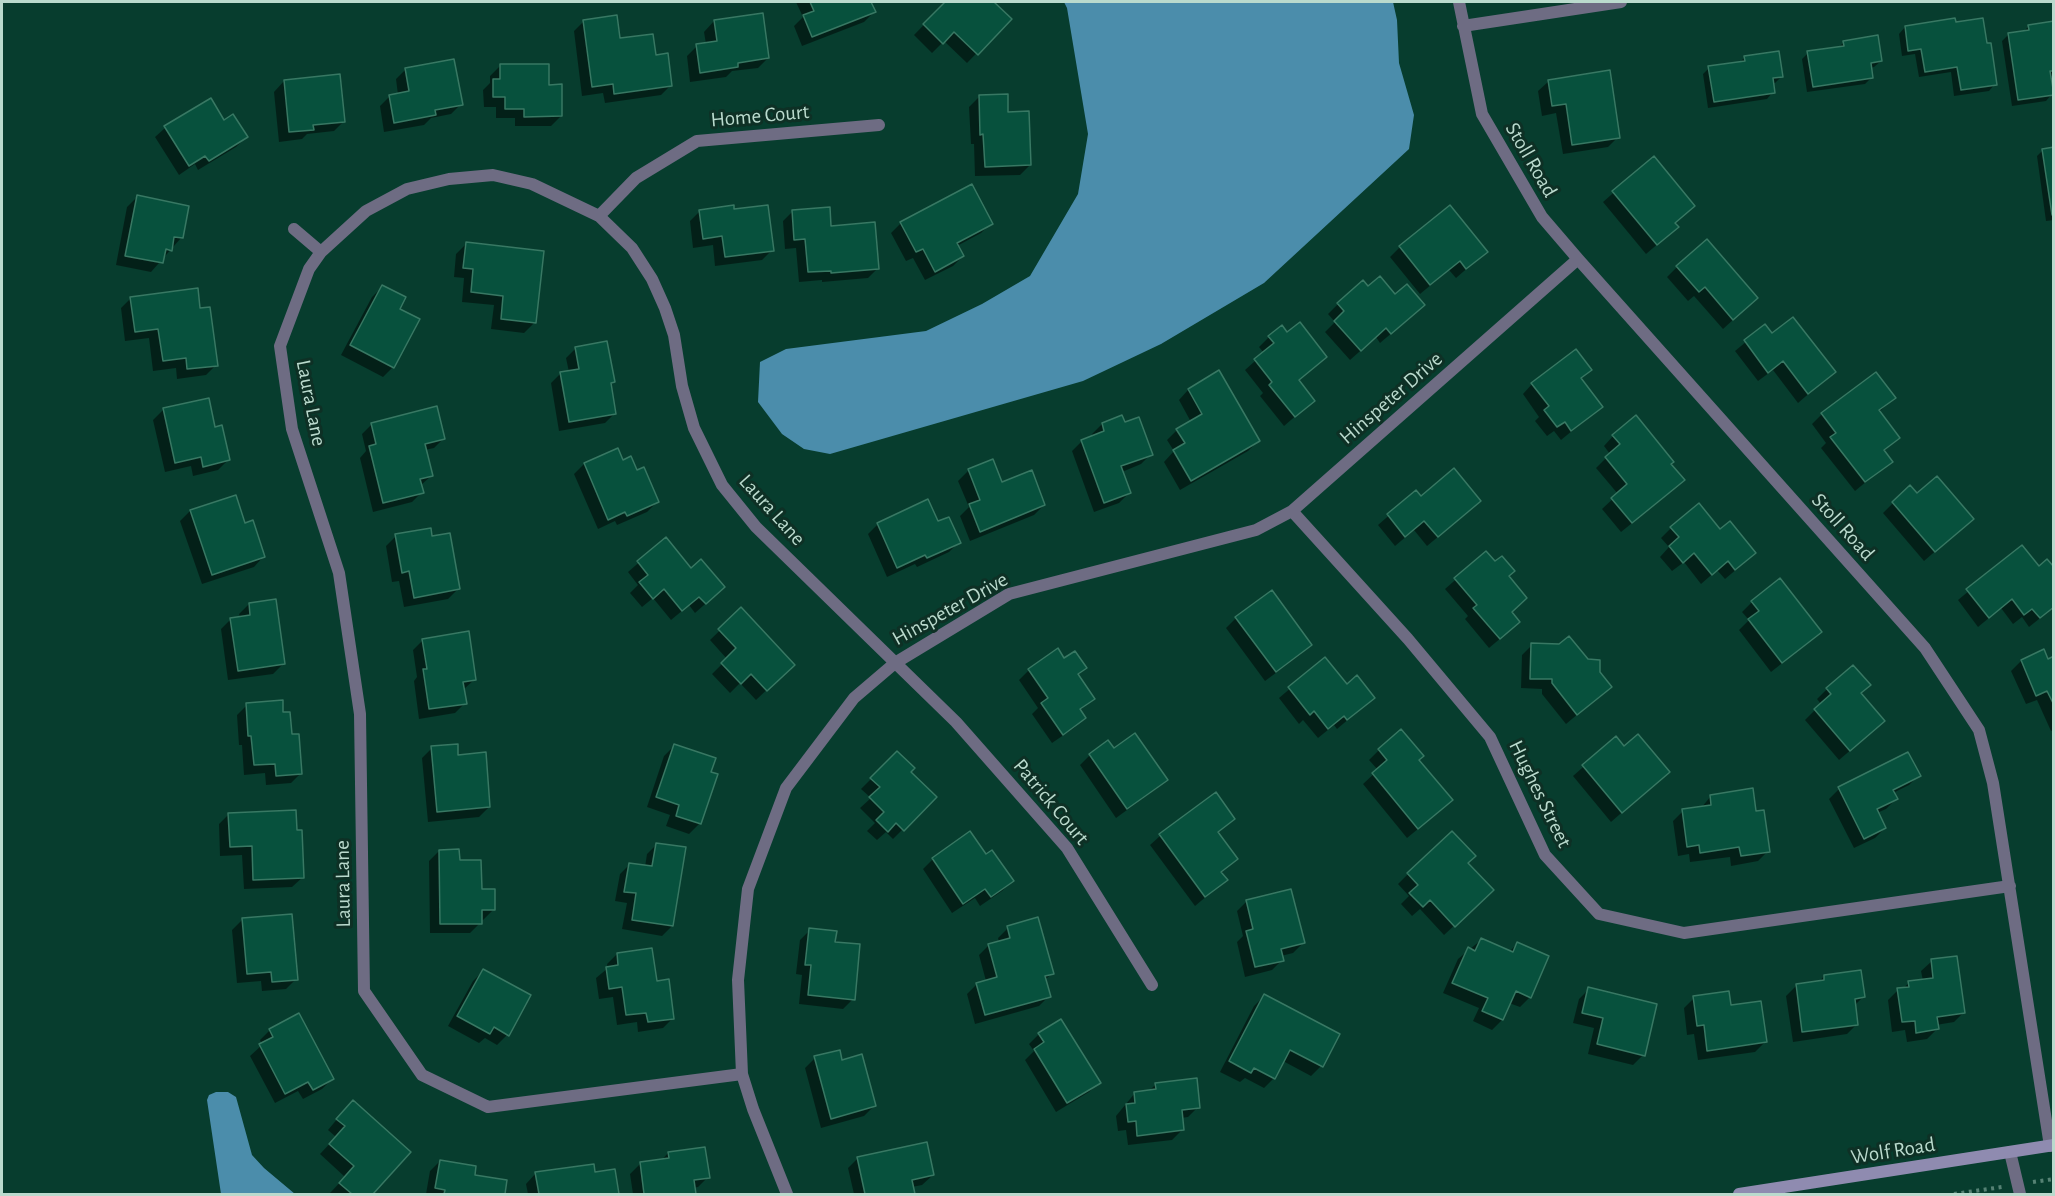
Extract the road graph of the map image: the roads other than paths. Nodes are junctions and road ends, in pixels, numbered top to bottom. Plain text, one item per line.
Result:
1 (1459, 2) edge
2 (1621, 2) edge
3 (1463, 26) junction
4 (879, 125) dead end
5 (599, 216) junction
6 (294, 229) dead end
7 (321, 252) junction
8 (1578, 260) junction
9 (1292, 511) junction
10 (895, 663) junction
11 (2010, 886) junction
12 (1152, 985) dead end
13 (742, 1074) junction
14 (2052, 1146) edge
15 (2010, 1152) junction
16 (788, 1194) edge
17 (1739, 1194) edge
18 (2020, 1194) edge

1 - 3 street, Stoll Road
2 - 3 street
3 - 8 street, Stoll Road
4 - 5 street, Home Court
5 - 7 street, Laura Lane
5 - 10 street, Laura Lane
6 - 7 street
7 - 13 street, Laura Lane
8 - 9 street, Hinspeter Drive
8 - 11 street, Stoll Road
9 - 10 street, Hinspeter Drive
9 - 11 street, Hughes Street
10 - 12 street, Patrick Court
10 - 13 street, Hinspeter Drive
11 - 14 street, Stoll Road
13 - 16 street, Hinspeter Drive
14 - 15 main road, Wolf Road
15 - 17 main road, Wolf Road
15 - 18 street

